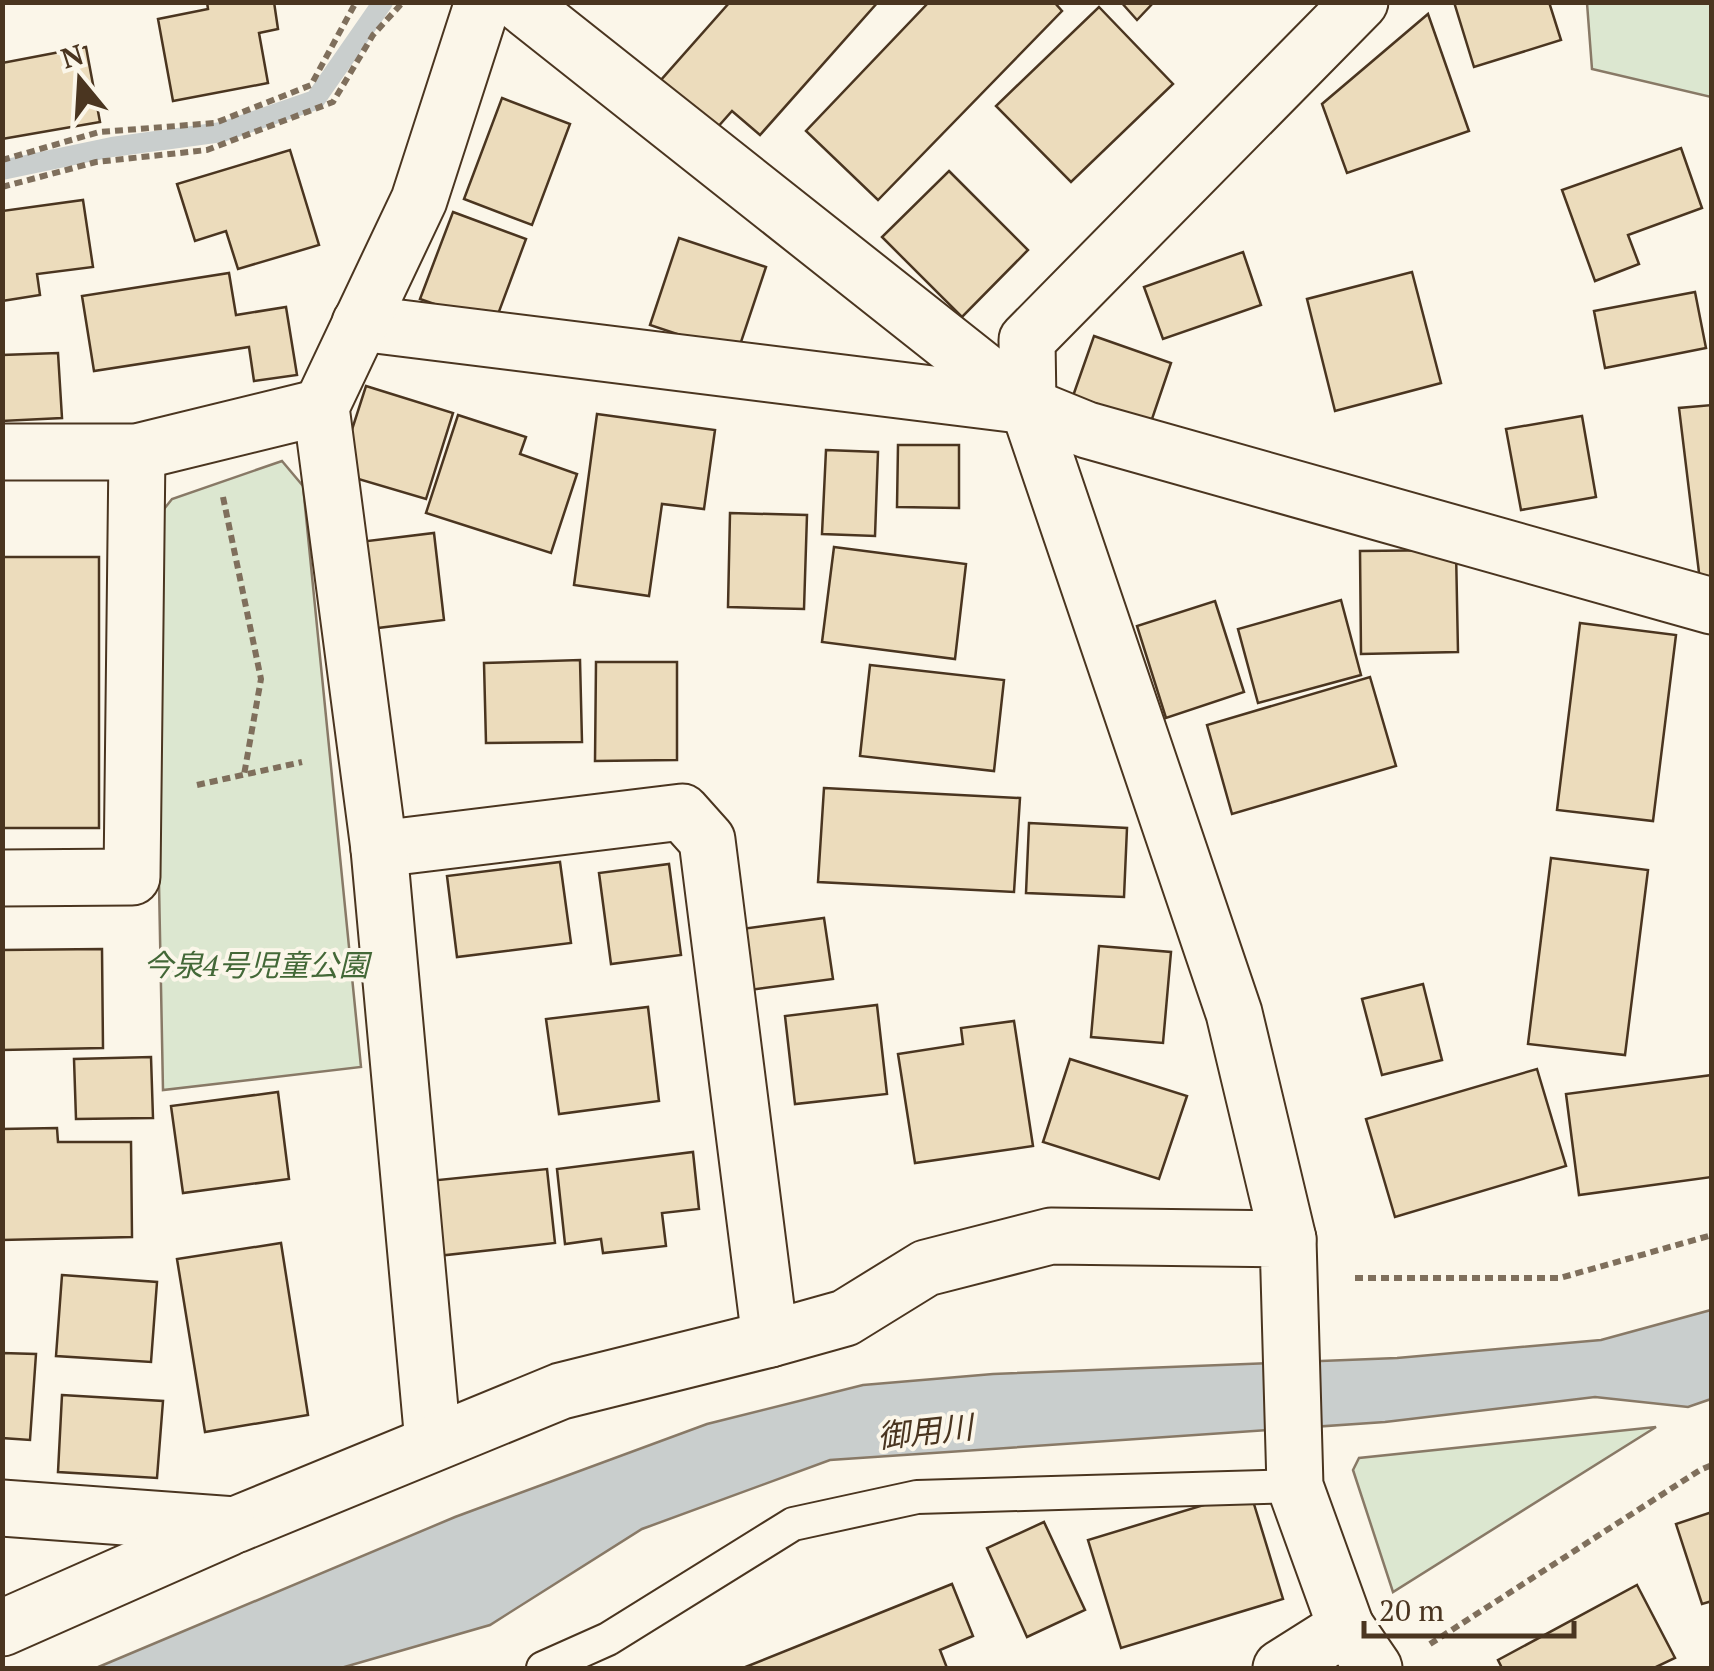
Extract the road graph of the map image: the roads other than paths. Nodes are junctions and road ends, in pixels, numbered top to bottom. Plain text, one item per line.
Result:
1 (483, 2) edge
2 (518, 2) edge
3 (1360, 2) edge
4 (360, 323) junction
5 (1028, 406) junction
6 (321, 407) junction
7 (2, 452) edge
8 (137, 452) junction
9 (1712, 606) edge
10 (379, 849) junction
11 (2, 878) edge
12 (1288, 1259) junction
13 (770, 1339) junction
14 (433, 1442) junction
15 (1294, 1486) junction
16 (2, 1508) edge
17 (235, 1525) junction
18 (2, 1628) edge
19 (1360, 1648) edge
20 (544, 1668) edge
21 (1281, 1668) edge

1 - 4 street
2 - 5 street
3 - 5 street
4 - 5 street
4 - 6 street
5 - 9 street
5 - 12 street
6 - 8 street
6 - 10 street
7 - 8 street
8 - 11 street
10 - 13 street
10 - 14 street
12 - 13 street
12 - 15 street
13 - 14 street
14 - 17 street
15 - 19 street
15 - 20 lane
16 - 17 street
17 - 18 street
19 - 21 street

